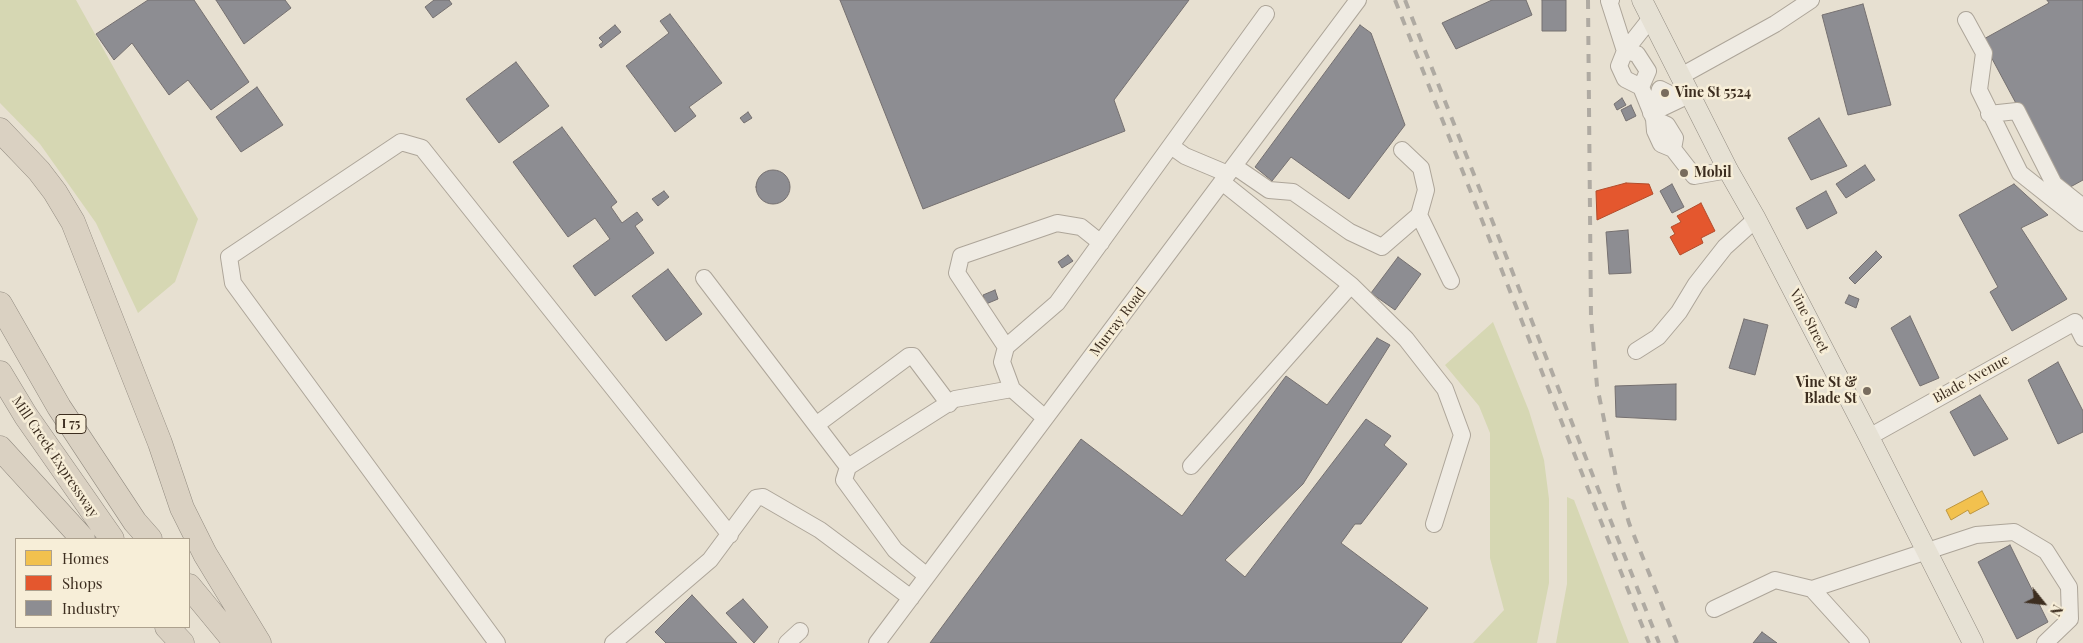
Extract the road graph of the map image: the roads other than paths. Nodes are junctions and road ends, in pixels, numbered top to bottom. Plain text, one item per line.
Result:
1 (1358, 0) edge
2 (1611, 0) edge
3 (1642, 0) edge
4 (1811, 1) edge
5 (1266, 14) dead end
6 (1651, 18) junction
7 (1966, 20) dead end
8 (1625, 51) junction
9 (1648, 71) junction
10 (1681, 76) junction
11 (1641, 87) junction
12 (1667, 107) junction
13 (1989, 114) junction
14 (0, 130) edge
15 (1171, 146) junction
16 (2035, 147) junction
17 (1402, 150) dead end
18 (2012, 156) junction
19 (1728, 170) junction
20 (1228, 174) junction
21 (2083, 207) edge
22 (1419, 215) junction
23 (1756, 219) junction
24 (2083, 223) edge
25 (1101, 243) junction
26 (704, 278) dead end
27 (1452, 281) dead end
28 (1351, 286) junction
29 (0, 304) edge
30 (2083, 338) edge
31 (1006, 347) junction
32 (1636, 351) dead end
33 (0, 373) edge
34 (1012, 389) junction
35 (948, 404) junction
36 (1045, 418) junction
37 (816, 425) junction
38 (1869, 437) junction
39 (0, 448) edge
40 (1191, 466) dead end
41 (848, 467) junction
42 (1434, 524) dead end
43 (730, 535) junction
44 (82, 538) edge
45 (111, 538) edge
46 (149, 538) edge
47 (1926, 551) junction
48 (927, 576) junction
49 (190, 587) edge
50 (1812, 589) junction
51 (911, 598) junction
52 (1714, 609) dead end
53 (168, 628) edge
54 (177, 628) edge
55 (800, 632) dead end
56 (182, 643) edge
57 (188, 643) edge
58 (236, 643) edge
59 (260, 643) edge
60 (497, 643) edge
61 (613, 643) edge
62 (787, 643) edge
63 (877, 643) edge
64 (1861, 643) edge
65 (1973, 643) edge
66 (2046, 643) edge

1 - 20 street, Murray Road
2 - 8 street
3 - 6 main road, Vine Street
4 - 10 street
5 - 15 street
6 - 8 street
6 - 10 main road, Vine Street
7 - 13 street
8 - 9 street
8 - 11 street
9 - 11 street
9 - 12 street
10 - 12 main road, Vine Street
11 - 12 street
12 - 19 main road, Vine Street
12 - 19 street
13 - 16 street
13 - 18 street
14 - 59 highway
15 - 20 street
15 - 25 street
16 - 18 street
16 - 21 street
17 - 22 street
18 - 24 street
19 - 23 main road, Vine Street
20 - 22 street
20 - 28 street
20 - 36 street, Murray Road
22 - 27 street
23 - 32 street
23 - 38 main road, Vine Street
25 - 31 street
25 - 31 street
26 - 37 street
28 - 40 street
28 - 42 street
29 - 46 highway, I 75
30 - 38 street, Blade Avenue
31 - 34 street
33 - 45 highway, Mill Creek Expressway / I 75
34 - 35 street
34 - 36 street
35 - 37 street
35 - 41 street
36 - 48 street, Murray Road
37 - 41 street
38 - 47 main road, Vine Street
39 - 44 highway
41 - 48 street
43 - 51 street
43 - 60 street
43 - 61 street
47 - 50 street
47 - 65 main road, Vine Street
47 - 66 street
48 - 51 street, Murray Road
49 - 58 highway
50 - 52 street
50 - 64 street
51 - 63 street, Murray Road
53 - 56 highway
54 - 57 highway
55 - 62 street

